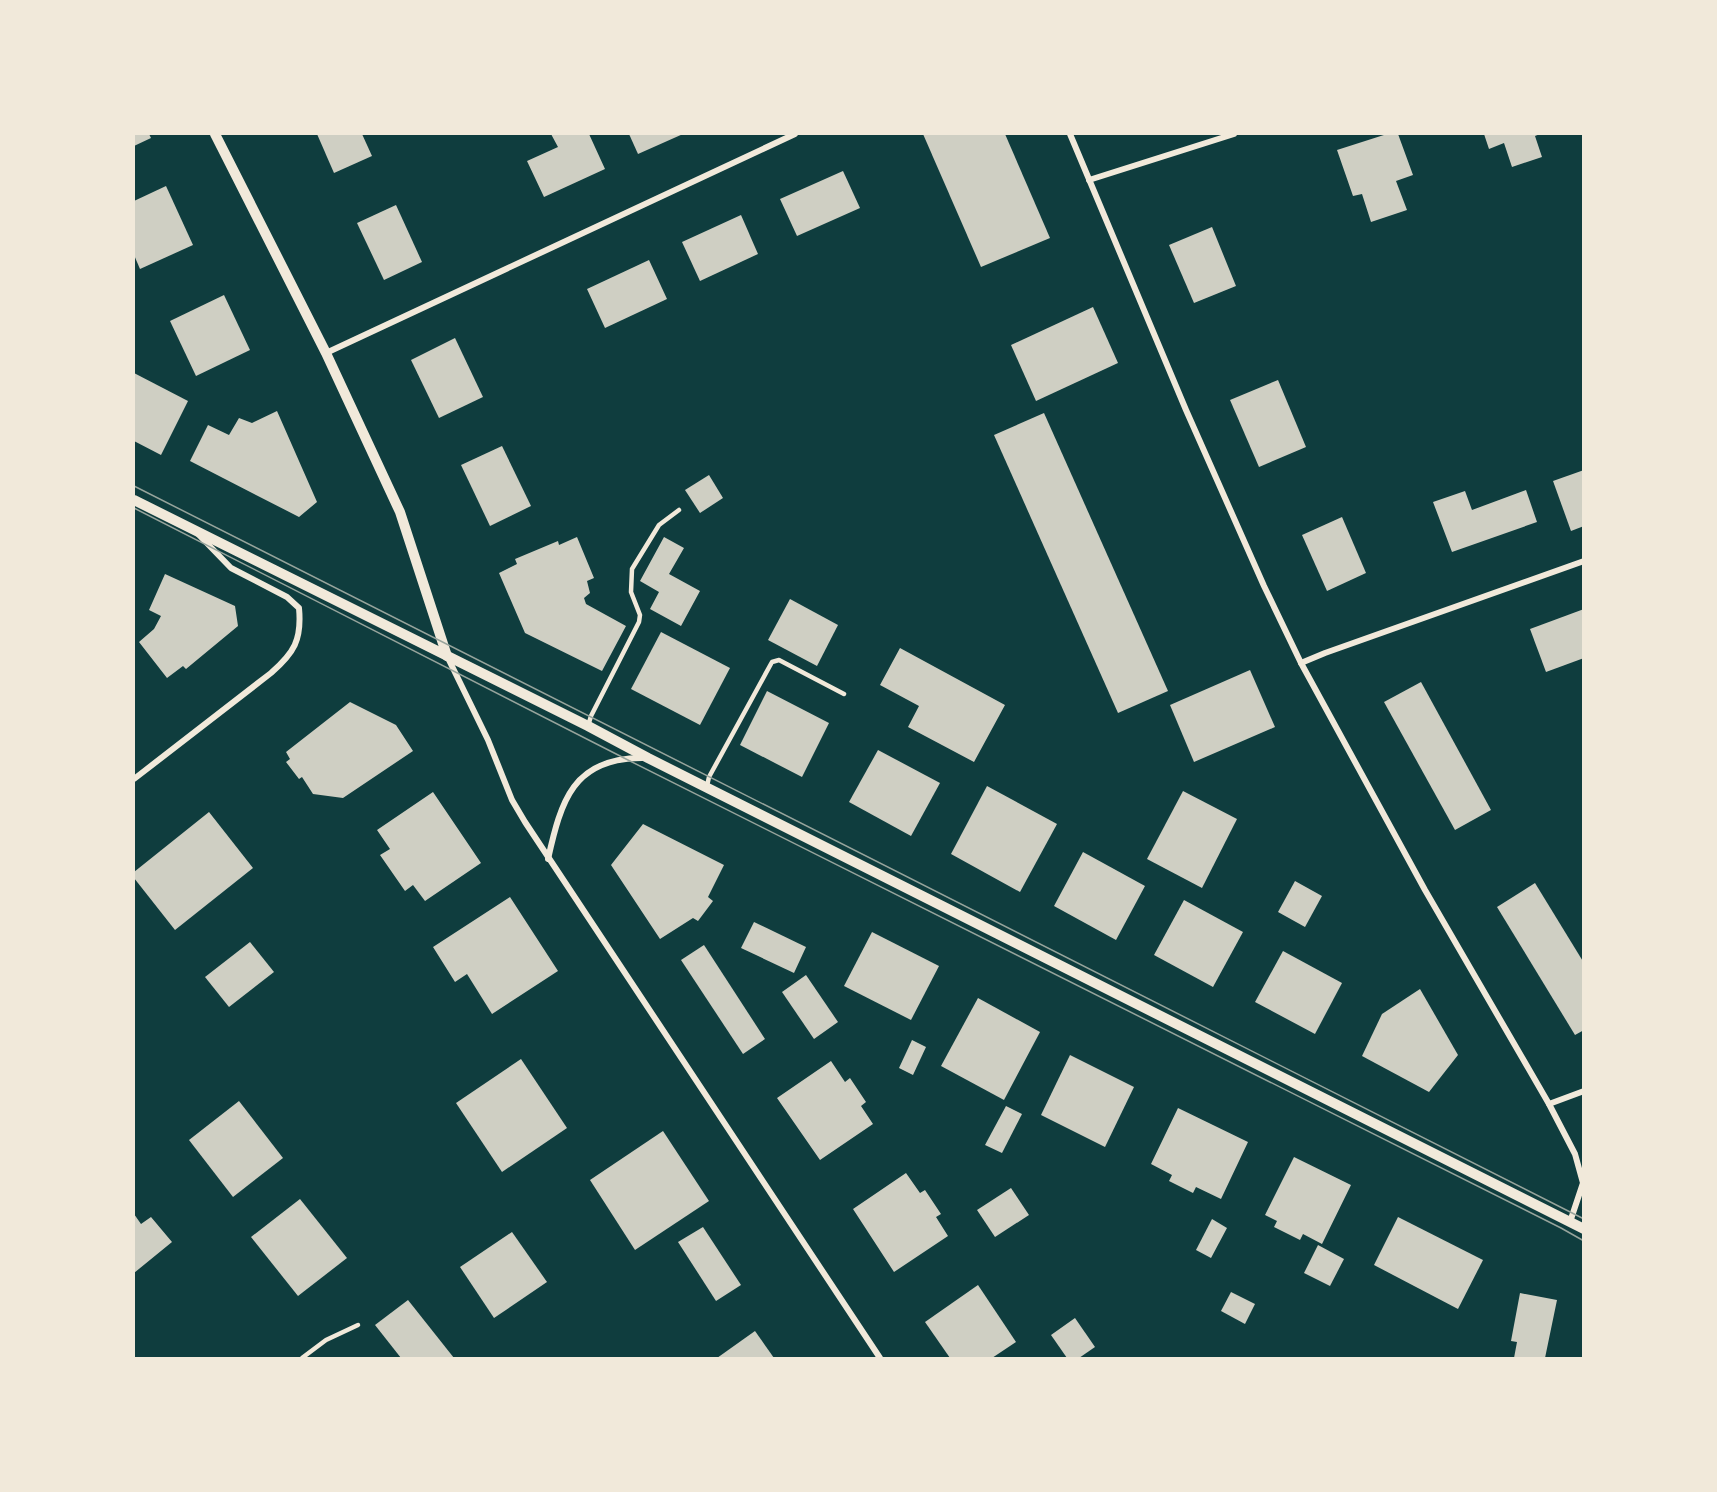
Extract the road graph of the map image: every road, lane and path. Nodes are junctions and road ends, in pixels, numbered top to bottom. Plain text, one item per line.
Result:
1 (215, 134) edge
2 (795, 134) edge
3 (1070, 134) edge
4 (1234, 134) edge
5 (1089, 180) junction
6 (326, 353) junction
7 (134, 500) edge
8 (679, 510) dead end
9 (194, 531) junction
10 (1584, 561) edge
11 (447, 656) junction
12 (1301, 663) junction
13 (844, 694) dead end
14 (588, 726) junction
15 (648, 758) junction
16 (134, 779) edge
17 (707, 786) junction
18 (548, 859) junction
19 (1584, 1091) edge
20 (1549, 1104) junction
21 (1570, 1222) junction
22 (1584, 1229) edge
23 (358, 1325) dead end
24 (303, 1359) edge
25 (880, 1359) edge

1 - 6 street
2 - 6 street
3 - 5 street
4 - 5 street
5 - 12 street
6 - 11 street
7 - 9 street
8 - 14 lane
9 - 11 street
9 - 16 street
10 - 12 street
11 - 14 street
11 - 18 street
12 - 20 street
13 - 17 lane
14 - 15 street
15 - 17 street
15 - 18 street
17 - 21 street
18 - 25 street
19 - 20 street
20 - 21 street
21 - 22 street
23 - 24 lane

